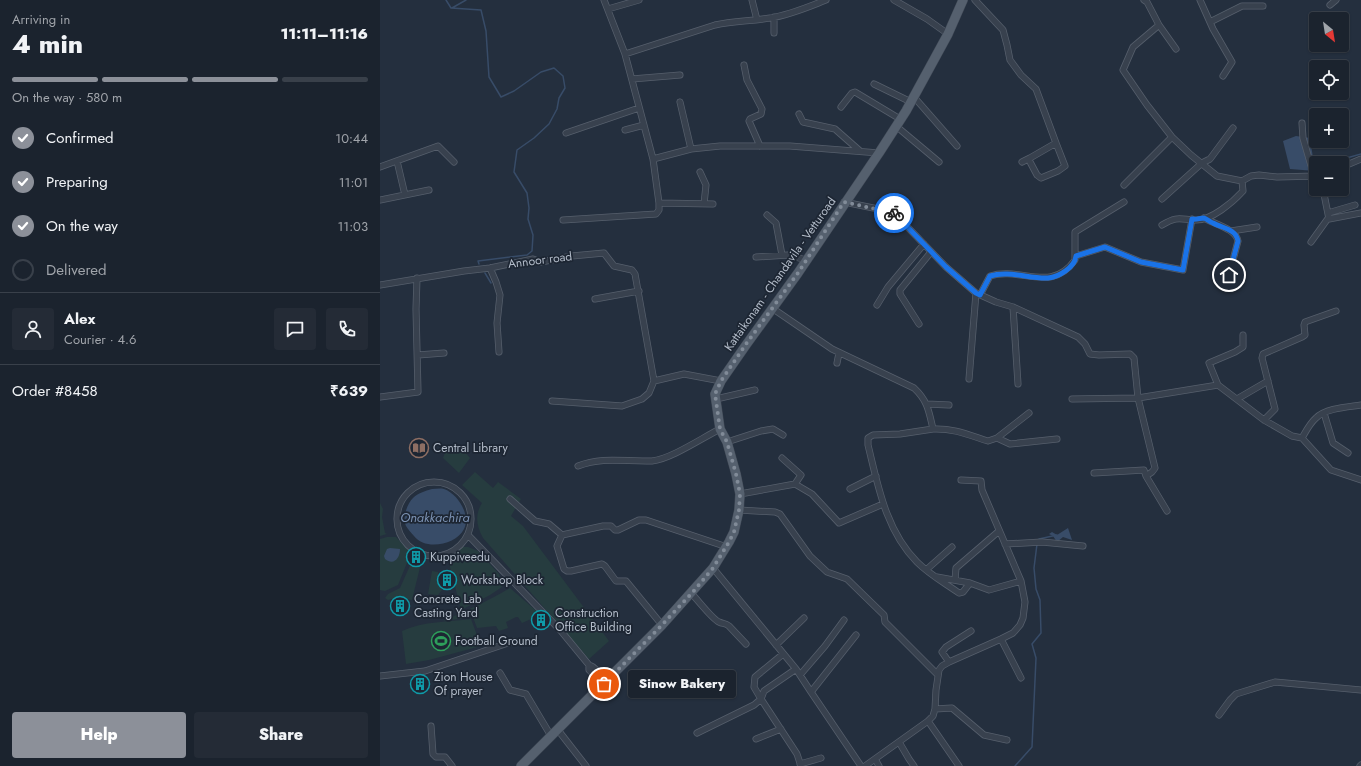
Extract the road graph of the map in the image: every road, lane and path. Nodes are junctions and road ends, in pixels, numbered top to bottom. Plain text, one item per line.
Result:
1 (604, 0) edge
2 (639, 0) edge
3 (752, 0) edge
4 (826, 0) edge
5 (894, 0) edge
6 (963, 0) edge
7 (975, 0) edge
8 (1144, 0) edge
9 (1200, 0) edge
10 (1336, 0) edge
11 (1330, 5) dead end
12 (1263, 6) dead end
13 (608, 9) junction
14 (774, 18) junction
15 (756, 20) junction
16 (1210, 22) junction
17 (1159, 26) junction
18 (774, 33) dead end
19 (948, 34) junction
20 (1176, 49) dead end
21 (625, 54) junction
22 (744, 65) dead end
23 (680, 75) dead end
24 (1223, 76) dead end
25 (632, 79) junction
26 (874, 84) dead end
27 (912, 99) junction
28 (680, 102) dead end
29 (841, 107) dead end
30 (640, 108) junction
31 (799, 114) dead end
32 (898, 123) junction
33 (1302, 124) dead end
34 (644, 126) junction
35 (1233, 128) dead end
36 (625, 130) dead end
37 (566, 133) dead end
38 (1172, 137) junction
39 (1056, 143) junction
40 (760, 146) junction
41 (957, 146) dead end
42 (691, 149) junction
43 (860, 152) junction
44 (879, 153) junction
45 (1309, 157) edge
46 (1030, 158) junction
47 (653, 159) junction
48 (1361, 159) edge
49 (397, 161) junction
50 (454, 162) dead end
51 (939, 162) dead end
52 (1022, 162) dead end
53 (1202, 163) junction
54 (1349, 164) edge
55 (380, 167) edge
56 (700, 172) dead end
57 (1309, 176) edge
58 (1242, 181) junction
59 (1124, 184) dead end
60 (429, 190) dead end
61 (405, 195) junction
62 (1324, 196) edge
63 (1162, 199) dead end
64 (380, 200) edge
65 (844, 202) junction
66 (1124, 202) dead end
67 (659, 203) junction
68 (704, 204) junction
69 (714, 204) dead end
70 (1355, 205) dead end
71 (1361, 212) edge
72 (767, 215) dead end
73 (1328, 215) junction
74 (1204, 218) junction
75 (1192, 219) junction
76 (563, 220) dead end
77 (1162, 225) dead end
78 (1257, 227) dead end
79 (1231, 231) junction
80 (1311, 242) dead end
81 (924, 244) junction
82 (931, 252) junction
83 (782, 255) junction
84 (1076, 256) junction
85 (756, 257) dead end
86 (806, 260) junction
87 (490, 268) junction
88 (417, 278) junction
89 (1240, 278) dead end
90 (380, 285) edge
91 (639, 291) junction
92 (978, 294) junction
93 (595, 298) dead end
94 (877, 305) dead end
95 (1013, 307) junction
96 (772, 308) junction
97 (1336, 311) dead end
98 (919, 324) dead end
99 (1243, 335) dead end
100 (499, 352) dead end
101 (444, 353) dead end
102 (839, 353) junction
103 (418, 355) junction
104 (837, 363) dead end
105 (969, 379) dead end
106 (654, 381) junction
107 (721, 381) junction
108 (1268, 381) junction
109 (1018, 384) dead end
110 (1218, 385) junction
111 (755, 390) dead end
112 (380, 397) edge
113 (1138, 398) junction
114 (716, 399) junction
115 (1072, 399) dead end
116 (1237, 399) junction
117 (552, 401) dead end
118 (927, 404) junction
119 (949, 405) dead end
120 (1361, 405) edge
121 (1029, 413) dead end
122 (1324, 413) junction
123 (1264, 420) junction
124 (720, 429) junction
125 (933, 429) junction
126 (782, 435) dead end
127 (997, 438) junction
128 (1302, 438) junction
129 (1056, 439) dead end
130 (727, 442) junction
131 (1348, 452) dead end
132 (782, 458) dead end
133 (578, 466) dead end
134 (1094, 473) dead end
135 (876, 476) junction
136 (1146, 476) junction
137 (961, 480) dead end
138 (1361, 480) edge
139 (795, 484) junction
140 (850, 490) dead end
141 (740, 494) junction
142 (510, 499) dead end
143 (883, 504) junction
144 (739, 510) junction
145 (1167, 511) dead end
146 (999, 531) junction
147 (468, 535) junction
148 (562, 535) junction
149 (1005, 544) junction
150 (1083, 546) dead end
151 (727, 547) junction
152 (952, 547) dead end
153 (713, 568) junction
154 (926, 570) junction
155 (934, 576) junction
156 (955, 580) junction
157 (1021, 581) junction
158 (970, 583) junction
159 (692, 593) junction
160 (804, 618) dead end
161 (844, 620) dead end
162 (662, 625) junction
163 (971, 631) dead end
164 (856, 636) dead end
165 (1001, 639) junction
166 (514, 641) dead end
167 (746, 644) dead end
168 (776, 645) junction
169 (783, 654) junction
170 (949, 662) junction
171 (796, 669) junction
172 (500, 673) dead end
173 (800, 675) junction
174 (938, 675) junction
175 (380, 676) edge
176 (1021, 678) dead end
177 (606, 682) junction
178 (1361, 690) edge
179 (811, 692) junction
180 (761, 699) junction
181 (935, 709) junction
182 (1219, 715) dead end
183 (928, 721) junction
184 (431, 726) dead end
185 (781, 728) junction
186 (558, 730) junction
187 (697, 733) dead end
188 (551, 736) junction
189 (756, 738) dead end
190 (1007, 740) dead end
191 (899, 742) junction
192 (822, 758) dead end
193 (875, 759) junction
194 (800, 765) edge
195 (452, 766) edge
196 (522, 766) edge
197 (586, 766) edge
198 (861, 766) edge
199 (865, 766) edge
200 (879, 766) edge
201 (914, 766) edge
202 (959, 766) edge

1 - 13 street
2 - 13 street
3 - 15 street
4 - 14 street
5 - 19 street
6 - 19 main road, Kattaikonam - Chandavila - Vetturoad
7 - 39 street
8 - 17 street
9 - 16 street
10 - 11 street
12 - 16 street
13 - 21 street
14 - 15 street
14 - 18 street
15 - 21 street
16 - 24 street
17 - 20 street
17 - 38 street
19 - 27 main road, Kattaikonam - Chandavila - Vetturoad
21 - 25 street
22 - 40 street
23 - 25 street
25 - 30 street
26 - 27 street
27 - 32 main road, Kattaikonam - Chandavila - Vetturoad
27 - 41 street
28 - 42 street
29 - 32 street
30 - 34 street
30 - 37 street
31 - 43 street
32 - 44 main road, Kattaikonam - Chandavila - Vetturoad
32 - 51 street
33 - 45 street
34 - 36 street
34 - 47 street
35 - 53 street
38 - 53 street
38 - 59 street
39 - 46 street
39 - 46 street
40 - 42 street
40 - 43 street
42 - 47 street
43 - 44 street
44 - 65 main road, Kattaikonam - Chandavila - Vetturoad
46 - 52 street
47 - 67 street
48 - 54 street
49 - 50 street
49 - 55 street
49 - 61 street
53 - 58 street
53 - 63 street
56 - 68 street
57 - 58 street
58 - 74 street
60 - 61 street
61 - 64 street
62 - 73 street
65 - 81 street
65 - 86 main road, Kattaikonam - Chandavila - Vetturoad
66 - 84 street
67 - 68 street
67 - 76 street
68 - 69 street
70 - 73 street
71 - 73 street
72 - 83 street
73 - 80 street
74 - 75 street
74 - 79 street
75 - 77 street
75 - 84 street
78 - 79 street
79 - 89 street
81 - 82 street
81 - 94 street
82 - 92 street
82 - 98 street
83 - 85 street
83 - 86 street
84 - 92 street
86 - 96 main road, Kattaikonam - Chandavila - Vetturoad
87 - 88 street, Annoor road
87 - 91 street, Annoor road
87 - 100 street
88 - 90 street, Annoor road
88 - 103 street
91 - 93 street
91 - 106 street, Annoor road
92 - 95 street
92 - 105 street
95 - 109 street
95 - 113 street
96 - 102 street
96 - 107 main road, Kattaikonam - Chandavila - Vetturoad
97 - 108 street
99 - 110 street
101 - 103 street
102 - 104 street
102 - 118 street
103 - 112 street
106 - 107 street
106 - 117 street
107 - 114 main road, Kattaikonam - Chandavila - Vetturoad
108 - 116 street
108 - 123 street
110 - 113 street
110 - 116 street
111 - 114 street
113 - 115 street
113 - 136 street
114 - 124 main road, Kattaikonam - Chandavila - Vetturoad
116 - 123 street
118 - 119 street
118 - 125 street
120 - 122 street
121 - 127 street
122 - 128 street
122 - 131 street
123 - 128 street
124 - 130 main road, Kattaikonam - Chandavila - Vetturoad
124 - 133 street
125 - 127 street
125 - 135 street
126 - 130 street
127 - 129 street
128 - 138 street
130 - 141 main road, Kattaikonam - Chandavila - Vetturoad
132 - 139 street
134 - 136 street
135 - 140 street
135 - 143 street
136 - 145 street
137 - 146 street
139 - 141 street
139 - 143 street
141 - 144 main road, Kattaikonam - Chandavila - Vetturoad
142 - 148 street
143 - 154 street
144 - 151 main road, Kattaikonam - Chandavila - Vetturoad
144 - 174 street
146 - 149 street
146 - 156 street
147 - 147 street
147 - 177 street
148 - 151 street
148 - 162 street
149 - 150 street
149 - 157 street
151 - 153 main road, Kattaikonam - Chandavila - Vetturoad
152 - 154 street
153 - 159 main road, Kattaikonam - Chandavila - Vetturoad
153 - 168 street
154 - 155 street
155 - 156 street
155 - 158 street
156 - 158 street
157 - 158 street
157 - 165 street
159 - 162 main road, Kattaikonam - Chandavila - Vetturoad
159 - 167 street
160 - 168 street
161 - 173 street
162 - 177 main road, Kattaikonam - Chandavila - Vetturoad
163 - 170 street
164 - 179 street
165 - 170 street
165 - 176 street
166 - 175 street
168 - 169 street
169 - 171 street
169 - 180 street
170 - 174 street
171 - 173 street
171 - 180 street
172 - 188 street
173 - 179 street
174 - 181 street
177 - 186 main road, Kattaikonam - Chandavila - Vetturoad
178 - 182 street
179 - 198 street
180 - 185 street
180 - 187 street
181 - 183 street
181 - 190 street
183 - 191 street
183 - 202 street
184 - 195 street
185 - 189 street
185 - 194 street
186 - 188 main road, Kattaikonam - Chandavila - Vetturoad
186 - 197 street
188 - 196 main road, Kattaikonam - Chandavila - Vetturoad
191 - 193 street
191 - 201 street
192 - 194 street
193 - 199 street
193 - 200 street

